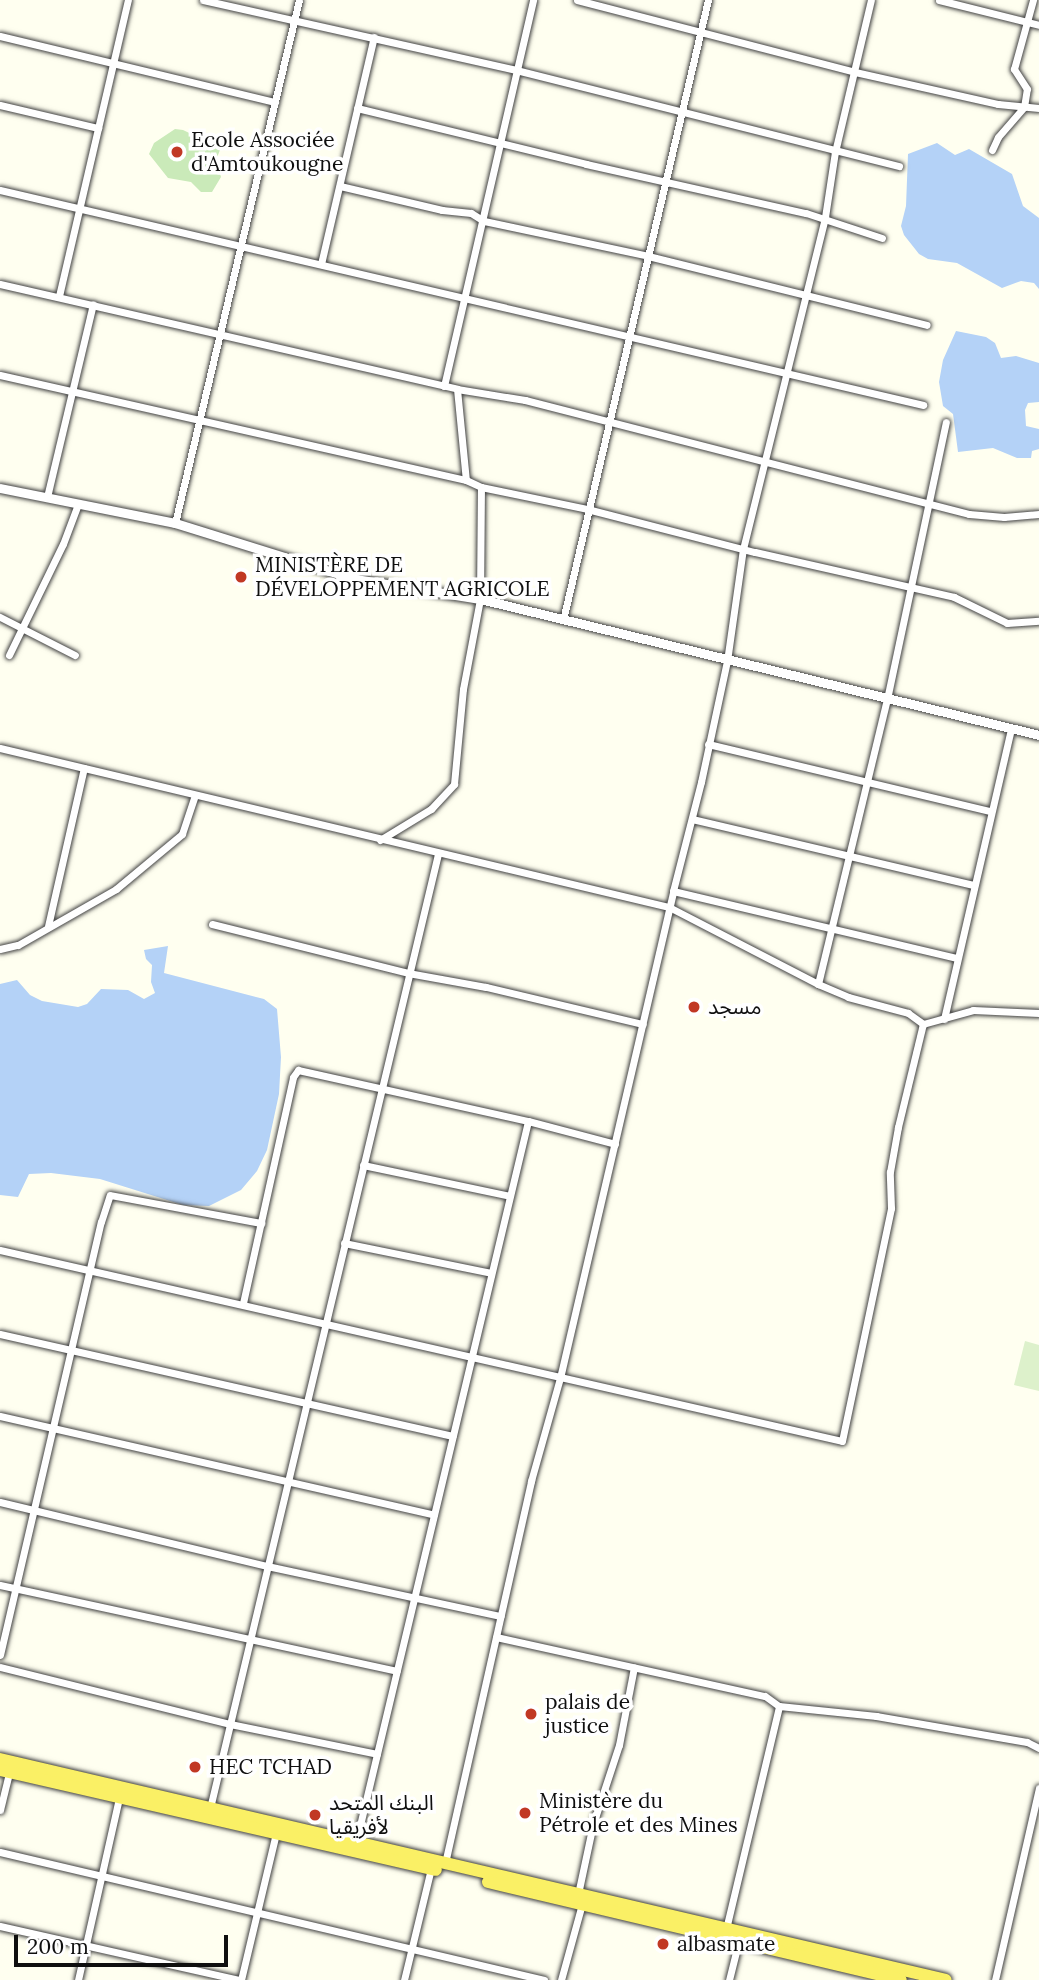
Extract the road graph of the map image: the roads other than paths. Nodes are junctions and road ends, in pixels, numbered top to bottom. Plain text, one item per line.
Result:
1 (128, 0) edge
2 (203, 0) edge
3 (299, 0) edge
4 (533, 0) edge
5 (577, 0) edge
6 (708, 0) edge
7 (871, 0) edge
8 (939, 0) edge
9 (1033, 0) edge
10 (294, 22) junction
11 (1028, 22) junction
12 (1039, 25) edge
13 (700, 32) junction
14 (0, 36) edge
15 (374, 37) junction
16 (113, 64) junction
17 (516, 70) junction
18 (855, 72) junction
19 (275, 102) junction
20 (0, 105) edge
21 (357, 107) junction
22 (1024, 107) junction
23 (1039, 108) edge
24 (682, 111) junction
25 (98, 128) junction
26 (499, 142) junction
27 (992, 150) dead end
28 (835, 152) junction
29 (899, 166) dead end
30 (666, 181) junction
31 (340, 186) junction
32 (0, 190) edge
33 (81, 209) junction
34 (825, 217) junction
35 (484, 221) junction
36 (882, 238) dead end
37 (241, 245) junction
38 (649, 256) junction
39 (321, 264) junction
40 (0, 284) edge
41 (806, 294) junction
42 (58, 296) junction
43 (465, 296) junction
44 (93, 304) junction
45 (927, 325) dead end
46 (221, 333) junction
47 (629, 338) junction
48 (787, 373) junction
49 (0, 375) edge
50 (444, 386) junction
51 (457, 389) junction
52 (74, 391) junction
53 (923, 405) dead end
54 (201, 420) junction
55 (610, 421) junction
56 (946, 422) dead end
57 (766, 462) junction
58 (466, 481) junction
59 (481, 487) junction
60 (0, 488) edge
61 (47, 496) junction
62 (928, 502) junction
63 (78, 504) junction
64 (587, 509) junction
65 (1039, 514) edge
66 (175, 523) junction
67 (743, 549) junction
68 (912, 587) junction
69 (480, 598) junction
70 (0, 617) edge
71 (564, 620) junction
72 (1039, 621) edge
73 (22, 627) junction
74 (75, 654) dead end
75 (9, 655) dead end
76 (727, 661) junction
77 (887, 699) junction
78 (1011, 729) junction
79 (1039, 735) edge
80 (708, 744) junction
81 (0, 748) edge
82 (84, 768) junction
83 (868, 783) junction
84 (195, 795) junction
85 (990, 811) junction
86 (692, 819) junction
87 (380, 839) junction
88 (438, 854) junction
89 (849, 856) junction
90 (973, 886) junction
91 (673, 891) junction
92 (669, 907) junction
93 (212, 924) dead end
94 (48, 926) junction
95 (831, 928) junction
96 (0, 949) edge
97 (957, 958) junction
98 (408, 973) junction
99 (818, 984) junction
100 (1039, 1013) edge
101 (944, 1018) junction
102 (643, 1024) junction
103 (923, 1024) junction
104 (381, 1087) junction
105 (528, 1121) junction
106 (615, 1144) junction
107 (363, 1164) junction
108 (510, 1195) junction
109 (261, 1223) junction
110 (344, 1243) junction
111 (0, 1250) edge
112 (90, 1269) junction
113 (491, 1273) junction
114 (243, 1303) junction
115 (325, 1324) junction
116 (0, 1334) edge
117 (71, 1350) junction
118 (472, 1355) junction
119 (560, 1378) junction
120 (305, 1404) junction
121 (0, 1416) edge
122 (53, 1427) junction
123 (453, 1436) junction
124 (287, 1483) junction
125 (0, 1502) edge
126 (34, 1509) junction
127 (434, 1515) junction
128 (267, 1566) junction
129 (0, 1586) edge
130 (16, 1589) junction
131 (415, 1597) junction
132 (501, 1616) junction
133 (496, 1637) junction
134 (249, 1641) junction
135 (0, 1655) edge
136 (0, 1667) edge
137 (634, 1667) junction
138 (397, 1671) junction
139 (779, 1706) junction
140 (230, 1724) junction
141 (1039, 1748) edge
142 (377, 1754) junction
143 (5, 1765) edge
144 (1039, 1788) edge
145 (119, 1798) junction
146 (210, 1808) junction
147 (0, 1810) edge
148 (276, 1833) junction
149 (356, 1842) junction
150 (0, 1852) edge
151 (436, 1864) junction
152 (102, 1874) junction
153 (580, 1899) junction
154 (258, 1913) junction
155 (0, 1926) edge
156 (726, 1929) junction
157 (739, 1937) junction
158 (85, 1945) junction
159 (411, 1951) junction
160 (78, 1980) edge
161 (241, 1980) edge
162 (404, 1980) edge
163 (544, 1980) edge
164 (561, 1980) edge
165 (729, 1980) edge
166 (898, 1980) edge
167 (946, 1980) edge
168 (995, 1980) edge

1 - 16 street
2 - 10 street
3 - 10 street
4 - 17 street
5 - 13 street
6 - 13 street
7 - 18 street
8 - 11 street
9 - 11 street
10 - 15 street
10 - 19 street
11 - 12 street
11 - 22 street
13 - 18 street
13 - 24 street
14 - 16 street
15 - 17 street
15 - 21 street
16 - 19 street
16 - 25 street
17 - 24 street
17 - 26 street
18 - 22 street
18 - 28 street
19 - 37 street
20 - 25 street
21 - 26 street
21 - 31 street
22 - 23 street
22 - 27 street
24 - 28 street
24 - 30 street
25 - 33 street
26 - 30 street
26 - 35 street
28 - 29 street
28 - 34 street
30 - 34 street
30 - 38 street
31 - 35 street
31 - 39 street
32 - 33 street
33 - 37 street
33 - 42 street
34 - 36 street
34 - 41 street
35 - 38 street
35 - 43 street
37 - 39 street
37 - 46 street
38 - 41 street
38 - 47 street
39 - 43 street
40 - 42 street
41 - 45 street
41 - 48 street
42 - 44 street
43 - 47 street
43 - 50 street
44 - 46 street
44 - 52 street
46 - 50 street
46 - 54 street
47 - 48 street
47 - 55 street
48 - 53 street
48 - 57 street
49 - 52 street
50 - 51 street
51 - 55 street
51 - 58 street
52 - 54 street
52 - 61 street
54 - 58 street
54 - 66 street
55 - 57 street
55 - 64 street
56 - 62 street
57 - 62 street
57 - 67 street
58 - 59 street
59 - 64 street
59 - 69 street
60 - 61 street
61 - 63 street
62 - 65 street
62 - 68 street
63 - 66 street
63 - 73 street
64 - 67 street
64 - 71 street
66 - 69 street
67 - 68 street
67 - 76 street
68 - 72 street
68 - 77 street
69 - 71 street
69 - 87 street
70 - 73 street
71 - 76 street
73 - 74 street
73 - 75 street
76 - 77 street
76 - 80 street
77 - 78 street
77 - 83 street
78 - 79 street
78 - 85 street
80 - 83 street
80 - 86 street
81 - 82 street
82 - 84 street
82 - 94 street
83 - 85 street
83 - 89 street
84 - 87 street
84 - 94 street
85 - 90 street
86 - 89 street
86 - 91 street
87 - 88 street
88 - 92 street
88 - 98 street
89 - 90 street
89 - 95 street
90 - 97 street
91 - 92 street
91 - 95 street
92 - 99 street
92 - 102 street
93 - 98 street
94 - 96 street
95 - 97 street
95 - 99 street
97 - 101 street
98 - 102 street
98 - 104 street
99 - 103 street
100 - 101 street
101 - 103 street
102 - 106 street
103 - 119 street
104 - 105 street
104 - 107 street
104 - 109 street
105 - 106 street
105 - 108 street
106 - 119 street
107 - 108 street
107 - 110 street
108 - 113 street
109 - 112 street
109 - 114 street
110 - 113 street
110 - 115 street
111 - 112 street
112 - 114 street
112 - 117 street
113 - 118 street
114 - 115 street
115 - 118 street
115 - 120 street
116 - 117 street
117 - 120 street
117 - 122 street
118 - 119 street
118 - 123 street
119 - 132 street
120 - 123 street
120 - 124 street
121 - 122 street
122 - 124 street
122 - 126 street
123 - 127 street
124 - 127 street
124 - 128 street
125 - 126 street
126 - 128 street
126 - 130 street
127 - 131 street
128 - 131 street
128 - 134 street
129 - 130 street
130 - 134 street
130 - 135 street
131 - 132 street
131 - 138 street
132 - 133 street
133 - 137 street
133 - 151 street
134 - 138 street
134 - 140 street
136 - 140 street
137 - 139 street
137 - 153 street
138 - 142 street
139 - 141 street
139 - 156 street
140 - 142 street
140 - 146 street
142 - 149 street
143 - 145 main road
143 - 146 main road
143 - 147 street
144 - 168 street
145 - 148 main road
145 - 152 street
146 - 149 main road
148 - 151 main road
148 - 154 street
149 - 151 main road
150 - 152 street
151 - 153 main road
151 - 159 street
152 - 154 street
152 - 158 street
153 - 156 main road
153 - 157 main road
153 - 164 street
154 - 159 street
154 - 161 street
155 - 158 street
156 - 157 main road
157 - 165 street
157 - 166 main road
157 - 167 main road
158 - 160 street
158 - 161 street
159 - 162 street
159 - 163 street

